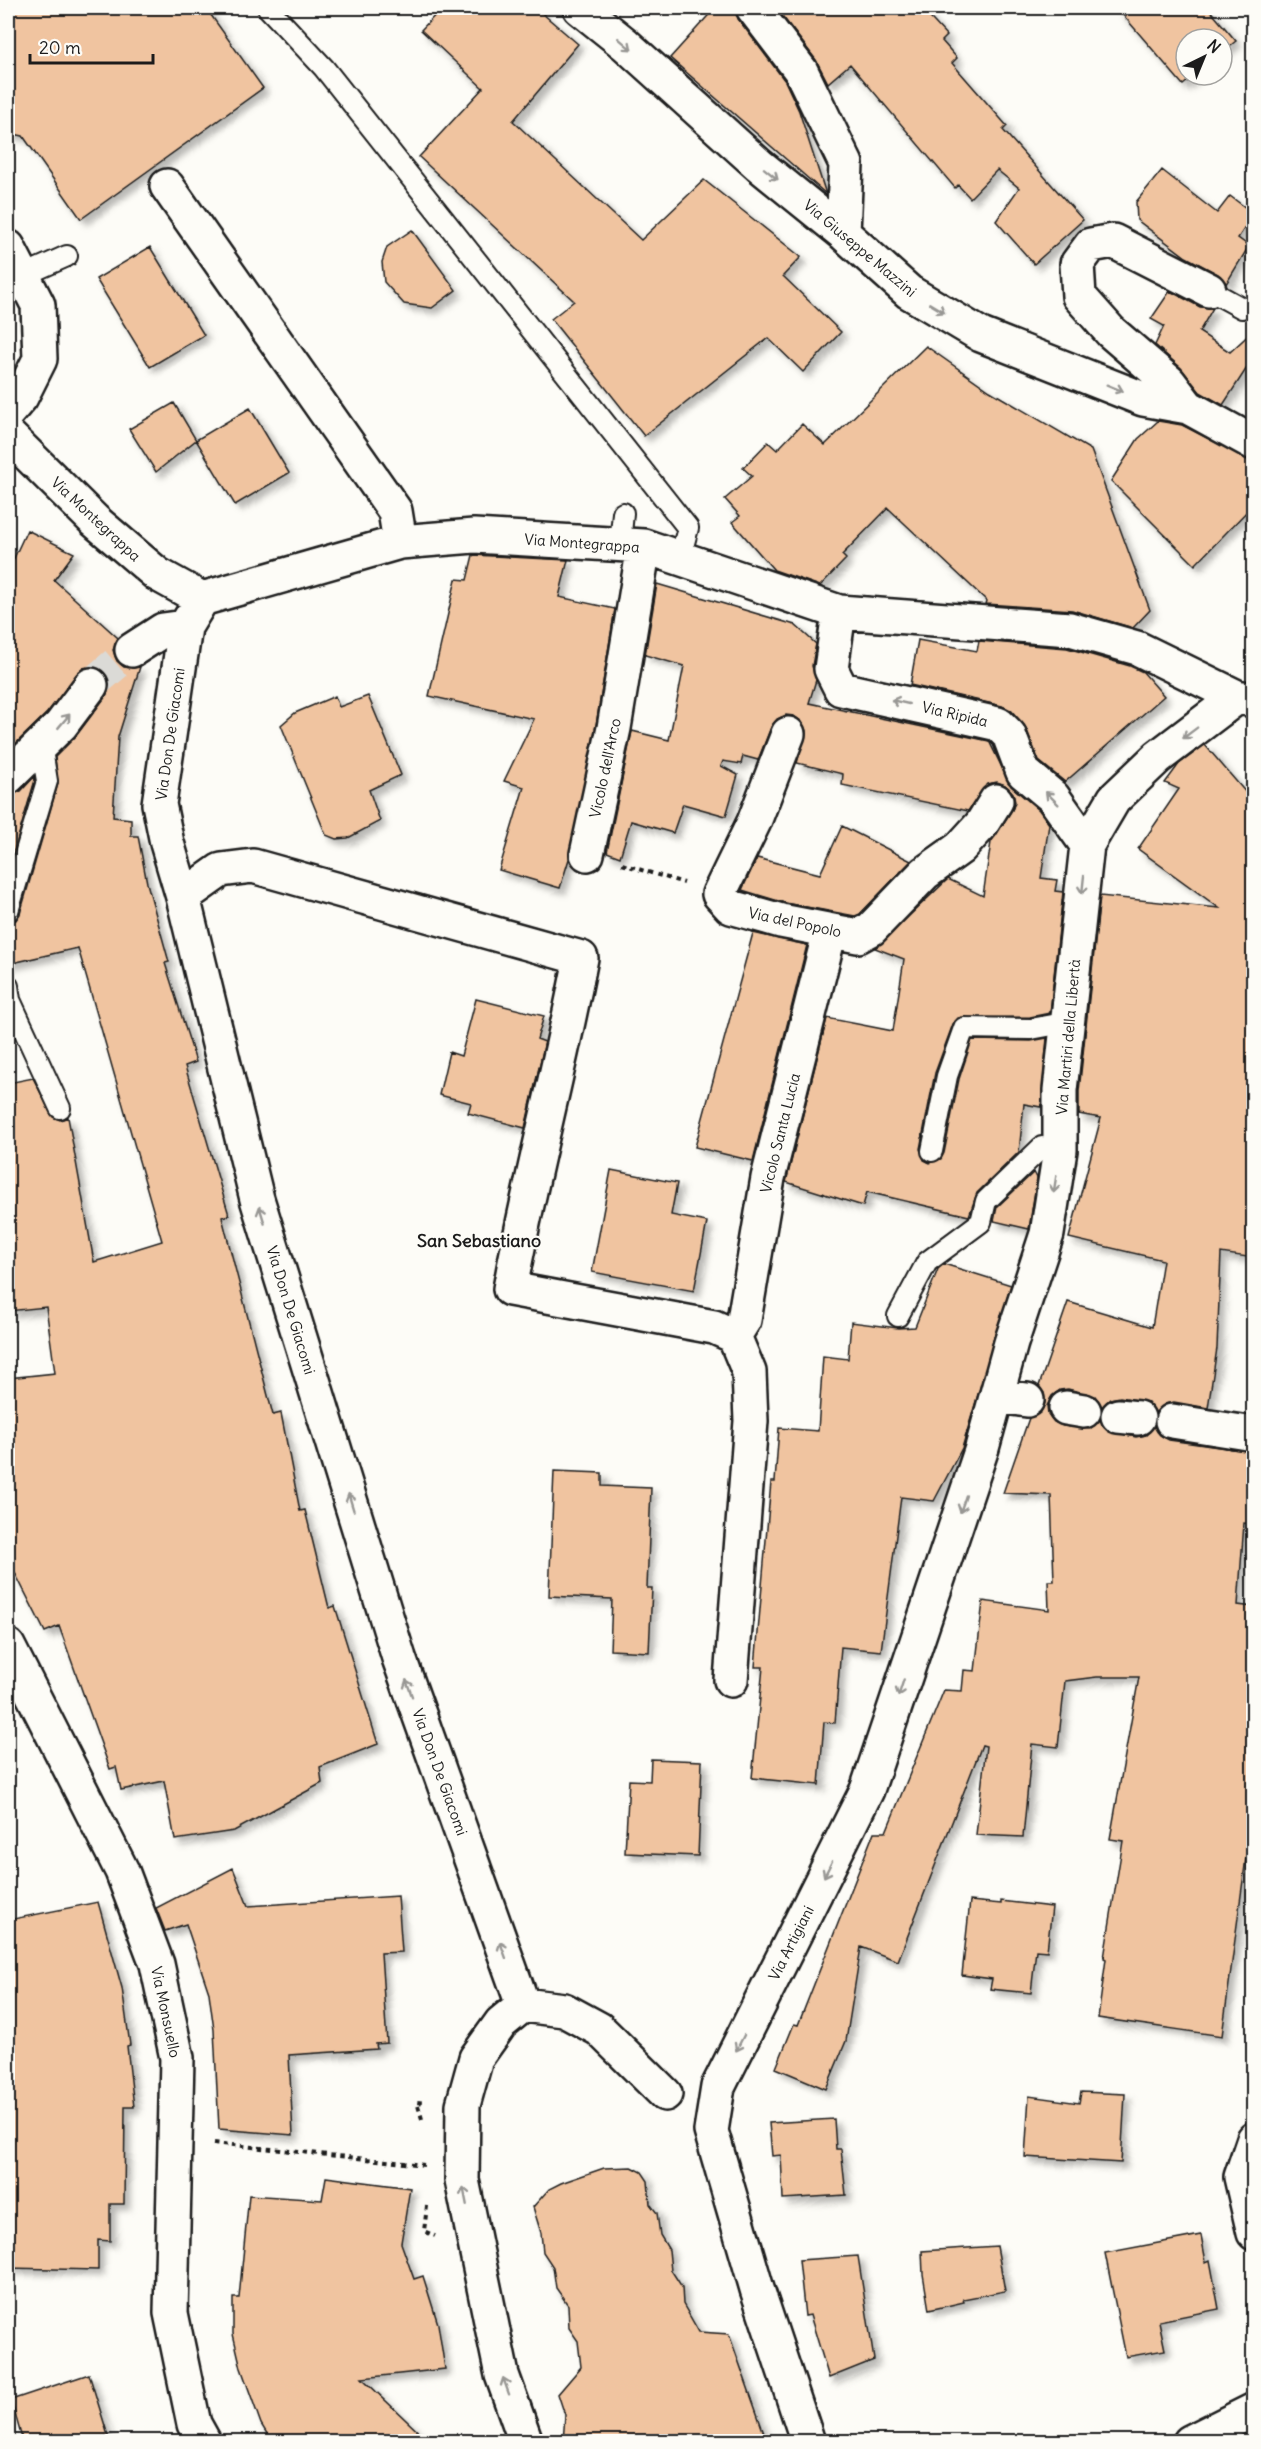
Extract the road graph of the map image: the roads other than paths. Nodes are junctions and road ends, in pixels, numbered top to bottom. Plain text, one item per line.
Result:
1 (268, 8) edge
2 (580, 8) edge
3 (753, 8) edge
4 (167, 186) dead end
5 (843, 233) junction
6 (8, 247) edge
7 (67, 256) dead end
8 (22, 276) junction
9 (1209, 290) joint
10 (1242, 308) dead end
11 (1188, 407) junction
12 (8, 412) edge
13 (8, 435) edge
14 (1254, 443) edge
15 (629, 534) junction
16 (400, 542) junction
17 (680, 558) junction
18 (202, 599) junction
19 (839, 612) junction
20 (185, 627) junction
21 (132, 650) tunnel mouth
22 (91, 685) tunnel mouth
23 (1245, 699) edge
24 (788, 734) dead end
25 (41, 744) junction
26 (8, 777) edge
27 (996, 801) dead end
28 (1087, 845) junction
29 (587, 854) road end
30 (183, 897) junction
31 (8, 911) edge
32 (830, 931) junction
33 (8, 986) edge
34 (1069, 1022) junction
35 (60, 1108) dead end
36 (1060, 1150) junction
37 (932, 1151) dead end
38 (898, 1316) dead end
39 (734, 1336) junction
40 (1172, 1421) dead end
41 (1254, 1434) edge
42 (982, 1448) joint
43 (8, 1646) edge
44 (731, 1680) dead end
45 (523, 2006) junction
46 (665, 2094) dead end
47 (1254, 2139) edge
48 (1254, 2233) edge
49 (1254, 2410) edge
50 (204, 2442) edge
51 (526, 2442) edge
52 (808, 2442) edge
53 (1190, 2442) edge

1 - 17 lane
2 -> 5 street, Via Giuseppe Mazzini
3 - 5 street
4 - 16 street
5 -> 11 street, Via Giuseppe Mazzini
6 - 8 street
7 - 8 lane
8 - 12 street
9 - 10 lane
9 - 11 street, Via Giuseppe Mazzini
11 - 14 street, Via Giuseppe Mazzini
13 - 18 street, Via Montegrappa
15 - 16 street, Via Montegrappa
15 - 17 street, Via Montegrappa
15 - 29 street, Vicolo dell'Arco
16 - 18 street, Via Montegrappa
17 - 19 street, Via Montegrappa
18 - 20 street, Via Don De Giacomi
19 - 23 street, Via Montegrappa
28 -> 19 street, Via Ripida
20 - 21 street
20 - 30 street, Via Don De Giacomi
25 -> 22 street
23 -> 28 street, Via Martiri della Libertà
24 - 32 street, Via del Popolo
25 - 26 street
25 - 31 lane
27 - 32 street, Via del Popolo
28 -> 34 street, Via Martiri della Libertà
30 - 39 street
45 -> 30 street, Via Don De Giacomi
32 - 39 street, Vicolo Santa Lucia
33 - 35 lane
34 - 36 street, Via Martiri della Libertà
34 - 37 lane
36 - 38 lane
36 -> 42 street, Via Martiri della Libertà
39 - 44 street
40 - 41 street
42 -> 52 street, Via Artigiani
43 - 50 street, Via Monsuello
45 - 46 street
51 -> 45 street
47 - 48 street
49 - 53 street

